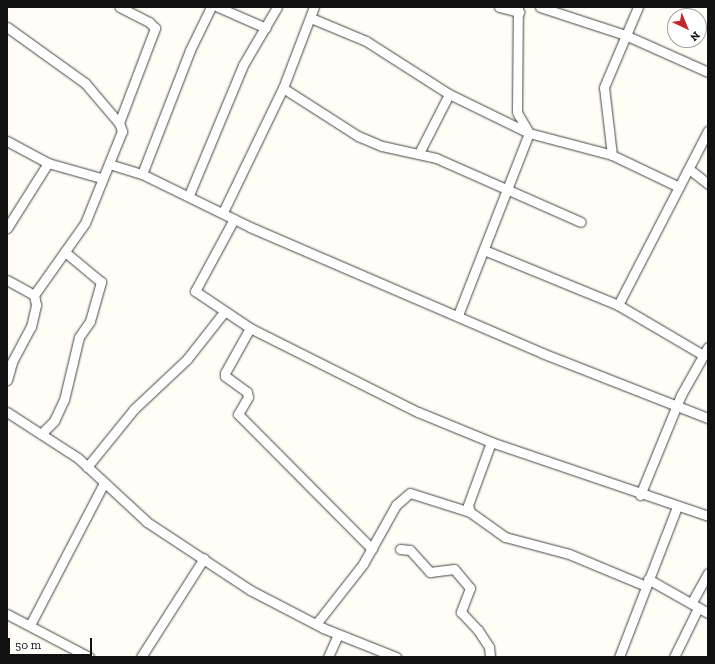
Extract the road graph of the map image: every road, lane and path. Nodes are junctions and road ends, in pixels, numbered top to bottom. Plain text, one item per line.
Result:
1 (120, 7) edge
2 (211, 7) edge
3 (218, 7) edge
4 (277, 7) edge
5 (314, 7) edge
6 (499, 7) edge
7 (540, 7) edge
8 (638, 7) edge
9 (519, 9) edge
10 (311, 18) junction
11 (7, 27) edge
12 (266, 28) junction
13 (625, 35) junction
14 (708, 72) edge
15 (283, 88) junction
16 (449, 94) junction
17 (119, 123) junction
18 (708, 131) edge
19 (530, 133) junction
20 (7, 141) edge
21 (419, 152) junction
22 (612, 155) junction
23 (48, 163) junction
24 (109, 164) junction
25 (689, 169) junction
26 (142, 174) junction
27 (101, 178) junction
28 (708, 184) edge
29 (679, 187) junction
30 (507, 190) junction
31 (189, 195) junction
32 (223, 212) junction
33 (234, 219) junction
34 (581, 222) dead end
35 (7, 228) edge
36 (484, 250) junction
37 (65, 252) junction
38 (7, 280) edge
39 (34, 295) junction
40 (618, 305) junction
41 (224, 312) junction
42 (458, 315) junction
43 (250, 328) junction
44 (706, 351) edge
45 (7, 380) edge
46 (678, 408) junction
47 (7, 412) edge
48 (708, 418) edge
49 (41, 434) junction
50 (491, 442) junction
51 (87, 467) junction
52 (104, 483) junction
53 (640, 495) junction
54 (677, 507) junction
55 (470, 512) junction
56 (708, 516) edge
57 (400, 548) dead end
58 (372, 549) junction
59 (204, 558) junction
60 (708, 573) edge
61 (647, 583) junction
62 (695, 605) junction
63 (708, 613) edge
64 (7, 614) edge
65 (316, 624) junction
66 (30, 625) junction
67 (338, 635) junction
68 (89, 657) edge
69 (141, 657) edge
70 (328, 657) edge
71 (396, 657) edge
72 (490, 657) edge
73 (619, 657) edge
74 (674, 657) edge

1 - 17 street
2 - 26 street
3 - 12 street
4 - 12 street
5 - 10 street
6 - 9 street
7 - 13 street
8 - 13 street
9 - 19 street
10 - 15 street
10 - 16 street
11 - 17 street
12 - 31 street
13 - 14 street
13 - 22 street
15 - 21 street
15 - 32 street
16 - 19 street
16 - 21 street
17 - 24 street
18 - 25 street
19 - 22 street
19 - 30 street
20 - 23 street
21 - 30 street
22 - 29 street
23 - 27 street
23 - 35 street
24 - 26 street
24 - 27 street
25 - 28 street
25 - 29 street
26 - 31 street
27 - 37 street
29 - 40 street
30 - 34 street
30 - 36 street
31 - 32 street
32 - 33 street
33 - 41 street
33 - 42 street
36 - 40 street
36 - 42 street
37 - 39 street
37 - 49 street
38 - 39 street
39 - 45 street
40 - 44 street
41 - 43 street
41 - 51 street
42 - 46 street
43 - 50 street
43 - 58 street
44 - 46 street
46 - 48 street
46 - 53 street
47 - 49 street
49 - 51 street
50 - 53 street
50 - 55 street
51 - 52 street
52 - 59 street
52 - 66 street
53 - 54 street
54 - 56 street
54 - 61 street
55 - 58 street
55 - 61 street
57 - 72 street
58 - 65 street
59 - 65 street
59 - 69 street
60 - 62 street
61 - 62 street
61 - 73 street
62 - 63 street
62 - 74 street
64 - 66 street
65 - 67 street
66 - 68 street
67 - 70 street
67 - 71 street

